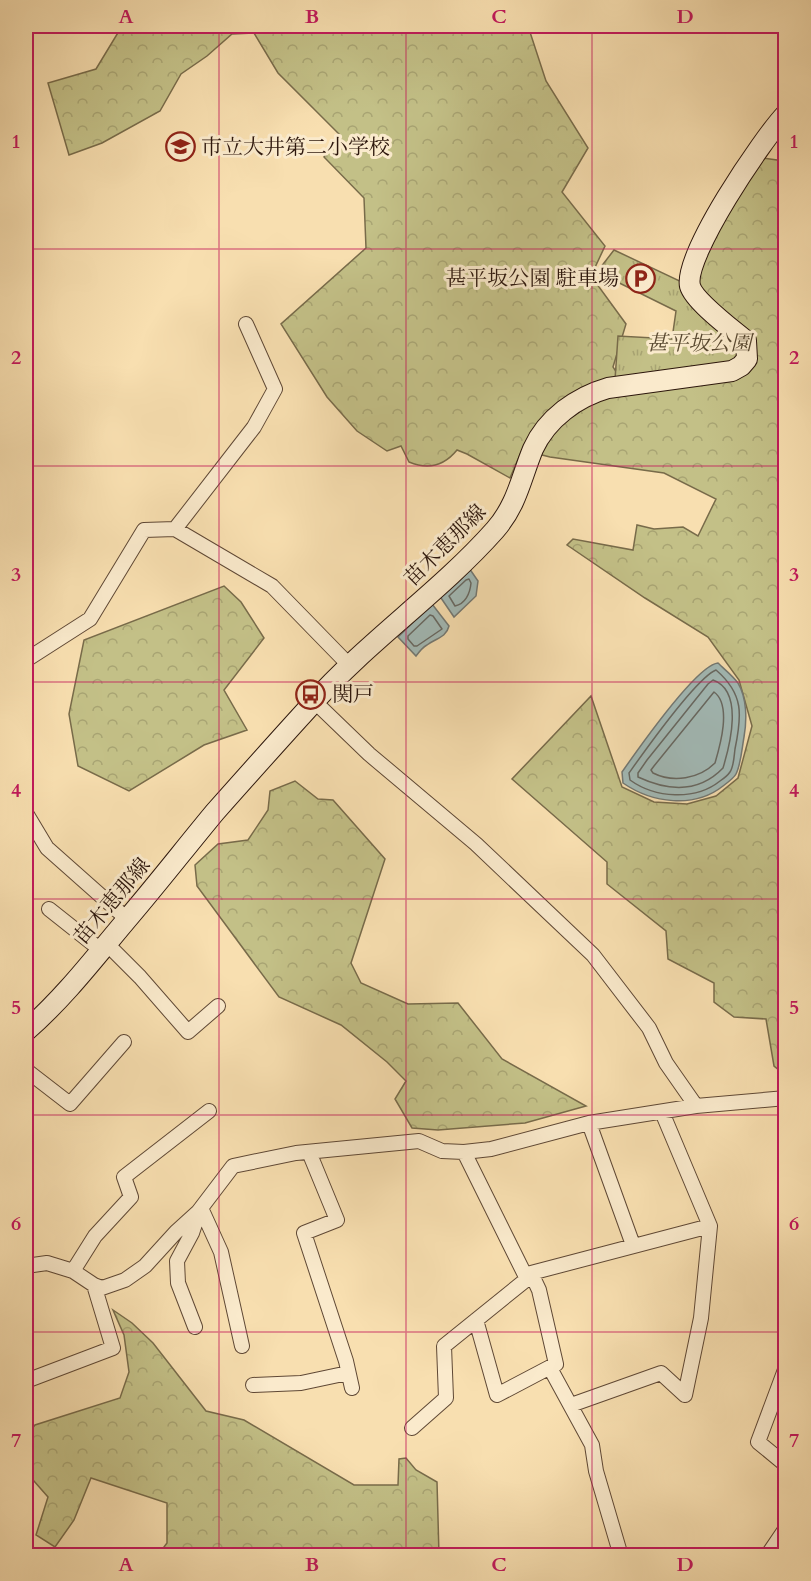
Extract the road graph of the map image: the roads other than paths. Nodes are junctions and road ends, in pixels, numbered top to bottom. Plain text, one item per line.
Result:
1 (786, 114) edge
2 (246, 324) dead end
3 (175, 529) junction
4 (26, 660) edge
5 (350, 665) junction
6 (314, 701) junction
7 (26, 813) edge
8 (49, 909) dead end
9 (127, 919) junction
10 (105, 948) junction
11 (218, 1005) dead end
12 (26, 1031) edge
13 (124, 1042) dead end
14 (26, 1070) edge
15 (786, 1098) edge
16 (696, 1106) junction
17 (208, 1111) dead end
18 (662, 1112) junction
19 (590, 1123) junction
20 (309, 1152) junction
21 (464, 1152) junction
22 (201, 1208) junction
23 (710, 1226) junction
24 (633, 1245) junction
25 (26, 1266) edge
26 (73, 1271) junction
27 (529, 1276) junction
28 (94, 1285) junction
29 (476, 1320) junction
30 (195, 1326) dead end
31 (242, 1346) dead end
32 (786, 1367) edge
33 (550, 1368) junction
34 (348, 1373) junction
35 (26, 1380) edge
36 (253, 1385) dead end
37 (352, 1388) dead end
38 (571, 1406) junction
39 (412, 1428) dead end
40 (786, 1465) edge
41 (786, 1527) edge
42 (621, 1556) edge
43 (767, 1556) edge

1 - 5 main road, 苗木恵那線
2 - 3 street
3 - 4 street
3 - 5 street
5 - 6 main road, 苗木恵那線
6 - 9 main road, 苗木恵那線
6 - 16 street
7 - 9 street
8 - 10 street
9 - 10 main road, 苗木恵那線
10 - 11 street
10 - 12 main road, 苗木恵那線
13 - 14 street
15 - 16 street
16 - 18 street
17 - 26 street
18 - 19 street
18 - 23 street
19 - 21 street
19 - 24 street
20 - 21 street
20 - 22 street
20 - 34 street
21 - 27 street
22 - 28 street
22 - 30 street
22 - 31 street
23 - 24 street
23 - 38 street
24 - 27 street
25 - 26 street
26 - 28 street
27 - 29 street
27 - 33 street
28 - 35 street
29 - 33 street
29 - 39 street
32 - 40 street
33 - 38 street
34 - 36 street
34 - 37 street
38 - 42 street
41 - 43 street

